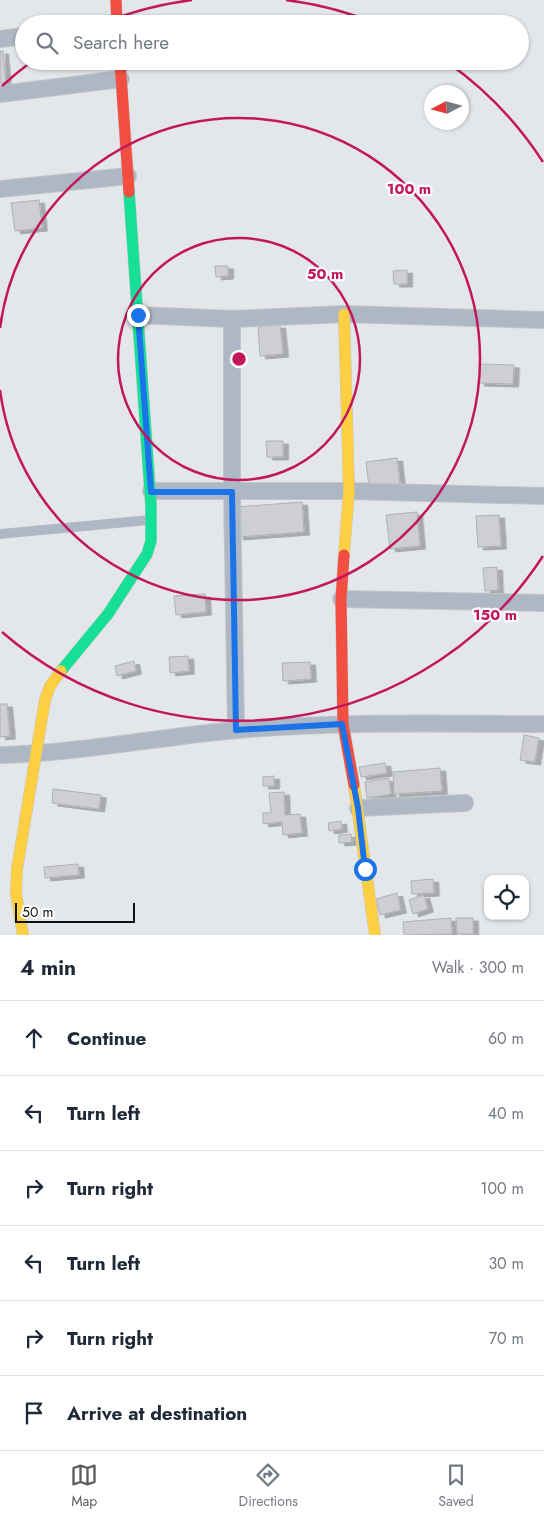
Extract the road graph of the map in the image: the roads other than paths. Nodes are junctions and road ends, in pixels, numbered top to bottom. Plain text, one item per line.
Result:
1 (116, 0) edge
2 (117, 15) edge
3 (15, 37) edge
4 (0, 39) edge
5 (120, 70) edge
6 (121, 80) junction
7 (0, 94) edge
8 (128, 176) junction
9 (0, 189) edge
10 (344, 314) junction
11 (138, 315) junction
12 (232, 319) junction
13 (544, 320) edge
14 (349, 491) junction
15 (151, 492) junction
16 (232, 492) junction
17 (544, 496) edge
18 (152, 520) junction
19 (0, 534) edge
20 (341, 599) junction
21 (544, 603) edge
22 (342, 724) junction
23 (544, 724) edge
24 (236, 730) junction
25 (0, 754) edge
26 (36, 754) junction
27 (465, 803) dead end
28 (358, 808) junction
29 (22, 935) edge
30 (374, 935) edge

1 - 2 street
3 - 4 street
5 - 6 street
6 - 7 street
6 - 8 street
8 - 9 street
8 - 11 street
10 - 12 street
10 - 13 street
10 - 14 street
11 - 12 street
11 - 15 street
12 - 16 street
14 - 16 street
14 - 17 street
14 - 20 street
15 - 16 street
15 - 18 street
16 - 24 street
18 - 19 lane
18 - 26 street
20 - 21 street
20 - 22 street
22 - 23 street
22 - 24 street
22 - 28 street
24 - 26 street
25 - 26 street
26 - 29 street
27 - 28 street
28 - 30 street

